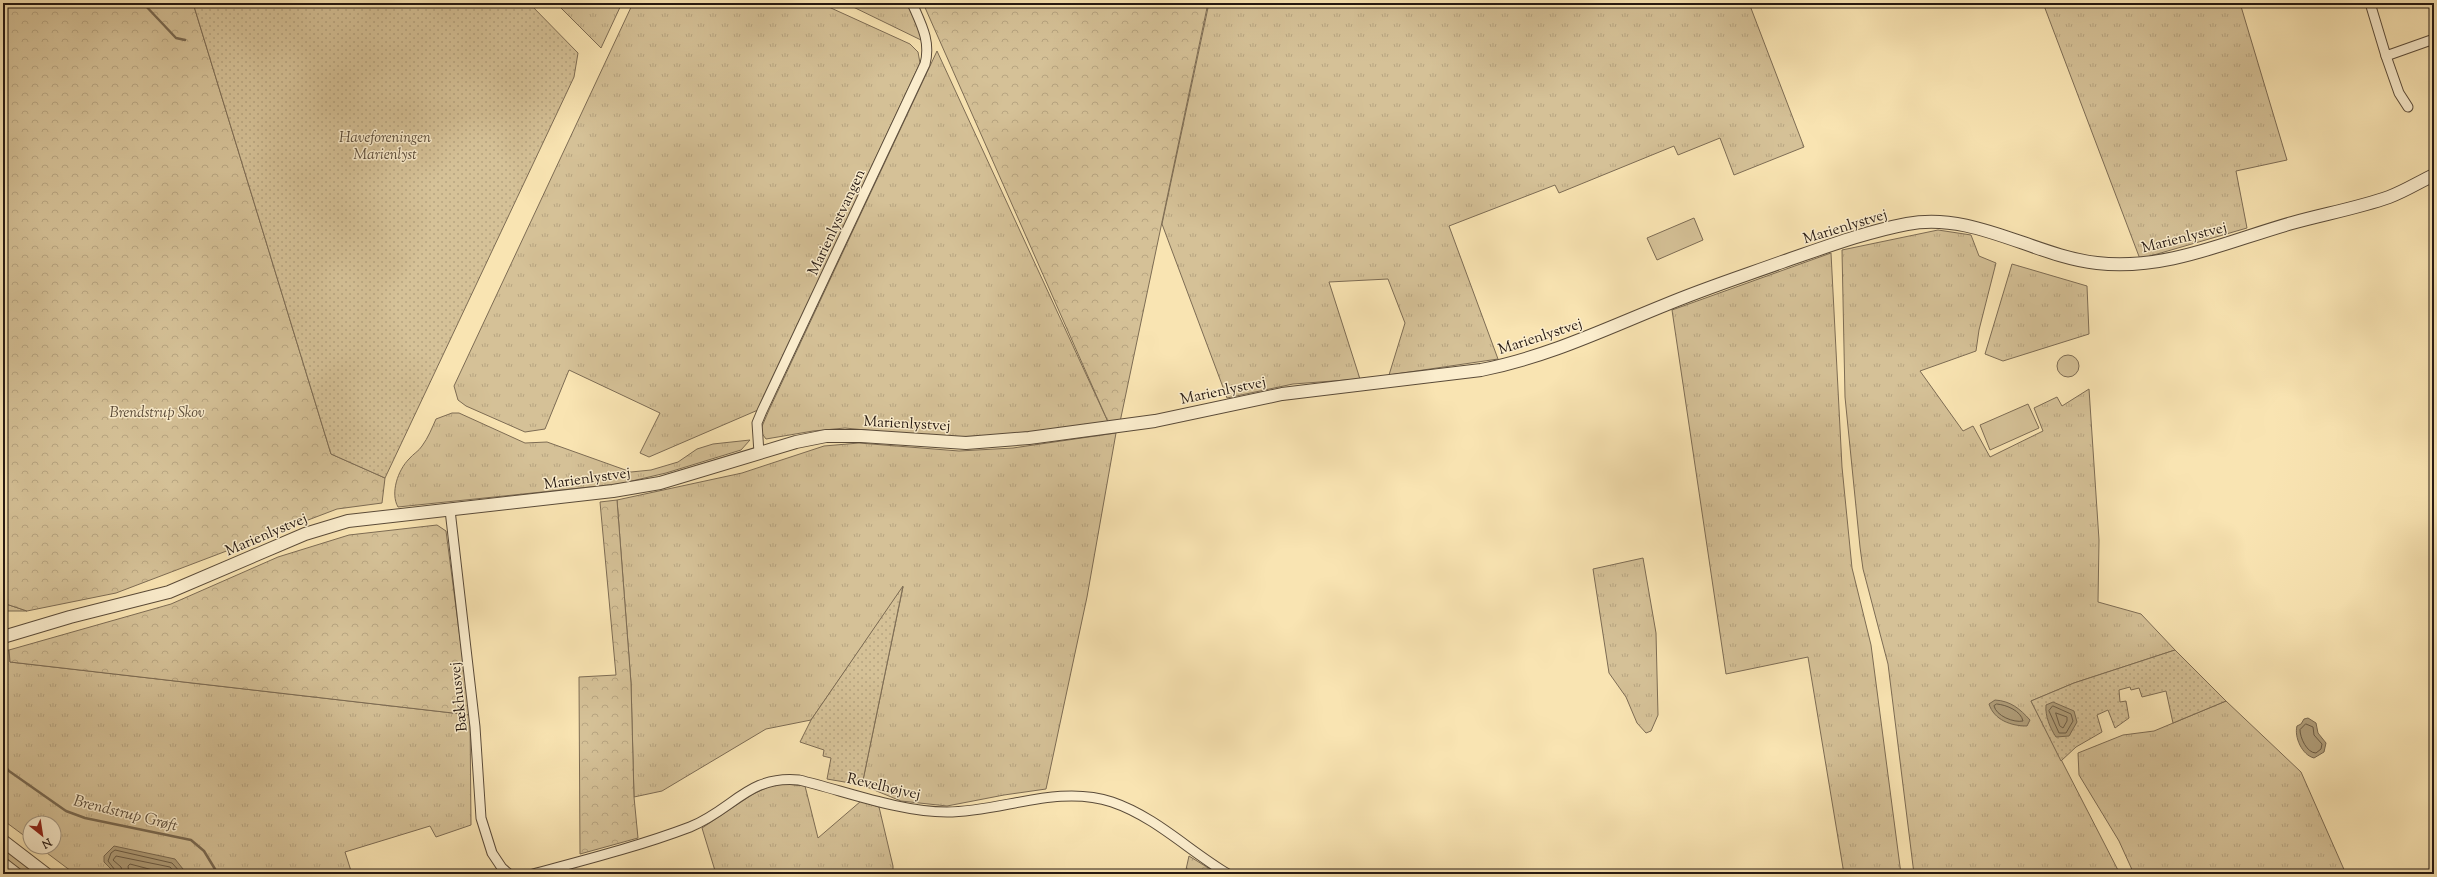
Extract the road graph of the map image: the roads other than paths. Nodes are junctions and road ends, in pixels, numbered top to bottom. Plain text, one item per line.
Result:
1 (912, 3) edge
2 (2370, 3) edge
3 (2434, 39) edge
4 (2386, 56) junction
5 (2408, 107) dead end
6 (2434, 175) edge
7 (759, 453) junction
8 (450, 510) junction
9 (3, 637) edge
10 (3, 841) edge
11 (3, 864) edge
12 (16, 874) edge
13 (46, 874) edge
14 (509, 874) edge
15 (533, 874) edge
16 (1228, 874) edge

1 - 7 street, Marienlystvangen
2 - 4 street
3 - 4 street
4 - 5 street
6 - 7 street, Marienlystvej
7 - 8 street, Marienlystvej
8 - 9 street, Marienlystvej
8 - 14 street, Bækhusvej
10 - 13 street
11 - 12 street
15 - 16 street, Revelhøjvej

